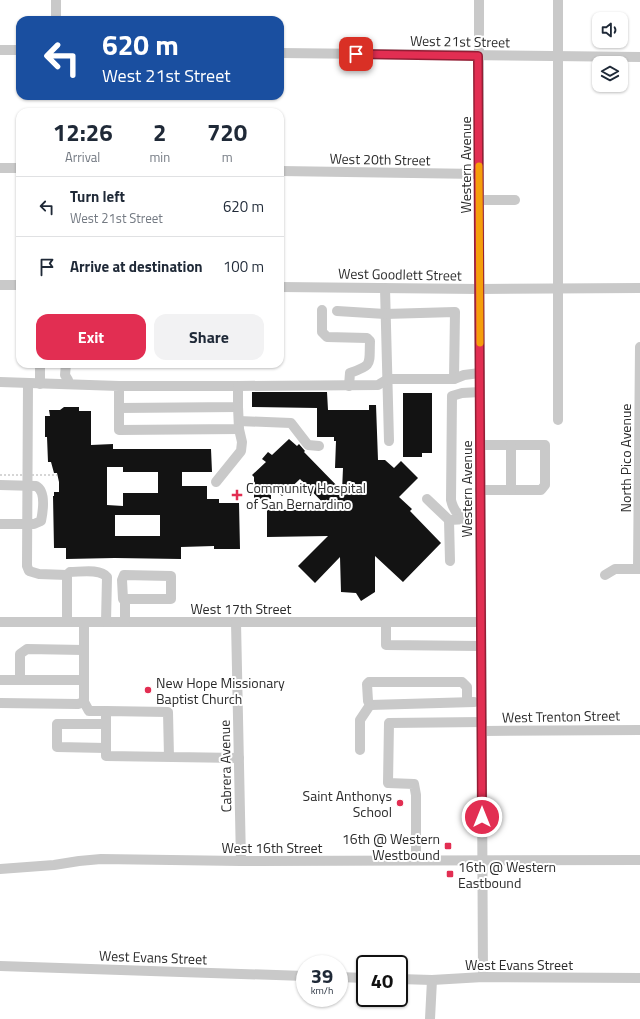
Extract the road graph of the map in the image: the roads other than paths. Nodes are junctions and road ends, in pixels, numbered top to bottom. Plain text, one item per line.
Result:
1 (56, 0) edge
2 (479, 0) edge
3 (558, 0) edge
4 (56, 16) edge
5 (0, 50) edge
6 (16, 50) edge
7 (284, 53) edge
8 (478, 56) junction
9 (557, 57) junction
10 (640, 57) edge
11 (0, 168) edge
12 (16, 168) edge
13 (284, 171) edge
14 (479, 174) junction
15 (479, 200) junction
16 (514, 200) dead end
17 (0, 285) edge
18 (16, 285) edge
19 (284, 287) edge
20 (385, 288) junction
21 (558, 288) junction
22 (640, 288) edge
23 (479, 289) junction
24 (322, 310) dead end
25 (337, 311) dead end
26 (385, 314) junction
27 (640, 347) edge
28 (40, 368) edge
29 (66, 368) edge
30 (480, 373) junction
31 (388, 379) junction
32 (454, 379) junction
33 (0, 382) edge
34 (68, 382) junction
35 (28, 384) junction
36 (40, 384) junction
37 (119, 386) junction
38 (238, 386) junction
39 (349, 386) junction
40 (480, 392) junction
41 (238, 407) junction
42 (119, 408) junction
43 (558, 420) dead end
44 (239, 425) junction
45 (389, 441) dead end
46 (480, 444) junction
47 (511, 444) junction
48 (319, 446) dead end
49 (216, 482) dead end
50 (0, 485) edge
51 (27, 485) junction
52 (480, 490) junction
53 (511, 490) junction
54 (427, 499) dead end
55 (466, 519) junction
56 (481, 519) junction
57 (449, 520) junction
58 (0, 524) edge
59 (28, 524) junction
60 (450, 561) dead end
61 (639, 569) edge
62 (68, 575) junction
63 (605, 575) dead end
64 (125, 599) junction
65 (0, 622) edge
66 (68, 622) junction
67 (84, 622) junction
68 (106, 622) junction
69 (125, 622) junction
70 (236, 622) junction
71 (386, 622) junction
72 (481, 622) junction
73 (481, 646) junction
74 (84, 650) junction
75 (0, 680) edge
76 (20, 680) junction
77 (84, 680) junction
78 (84, 702) junction
79 (467, 702) junction
80 (482, 702) junction
81 (0, 703) edge
82 (370, 705) junction
83 (389, 705) junction
84 (106, 711) junction
85 (90, 712) junction
86 (389, 723) junction
87 (84, 724) junction
88 (106, 724) junction
89 (482, 727) junction
90 (640, 730) edge
91 (106, 748) junction
92 (360, 750) dead end
93 (168, 757) junction
94 (239, 758) junction
95 (416, 860) junction
96 (482, 860) junction
97 (640, 860) edge
98 (241, 861) junction
99 (0, 869) edge
100 (0, 966) edge
101 (296, 976) edge
102 (484, 977) junction
103 (640, 978) edge
104 (408, 979) edge
105 (432, 980) junction
106 (430, 1019) edge

1 - 4 street
2 - 8 street, Western Avenue
3 - 9 street
5 - 6 street
7 - 8 street, West 21st Street
8 - 9 street, West 21st Street
8 - 14 street, Western Avenue
9 - 10 street, West 21st Street
9 - 21 street
11 - 12 street
13 - 14 street, West 20th Street
14 - 15 street, Western Avenue
15 - 16 street
15 - 23 street, Western Avenue
17 - 18 street
19 - 20 street, West Goodlett Street
20 - 23 street, West Goodlett Street
20 - 26 street
21 - 22 street, West Goodlett Street
21 - 23 street, West Goodlett Street
21 - 43 street
23 - 30 street, Western Avenue
24 - 39 street
25 - 26 street
26 - 31 street
26 - 32 street
27 - 61 street, North Pico Avenue
28 - 36 street
29 - 34 street
30 - 32 street
30 - 40 street, Western Avenue
31 - 32 street
31 - 39 street
31 - 45 street
33 - 35 street
34 - 36 street
34 - 37 street
35 - 36 street
35 - 51 street
37 - 38 street
37 - 42 street
38 - 39 street
38 - 41 street
40 - 46 street, Western Avenue
40 - 55 street
41 - 42 street
41 - 44 street
42 - 44 street
44 - 48 street
44 - 49 street
46 - 47 street
46 - 52 street, Western Avenue
47 - 53 street
47 - 53 street
50 - 51 street
51 - 59 street
51 - 59 street
52 - 53 street
52 - 56 street, Western Avenue
54 - 57 street
55 - 56 street
55 - 57 street
56 - 72 street, Western Avenue
57 - 60 street
58 - 59 street
59 - 62 street
61 - 63 street
62 - 66 street
62 - 68 street
64 - 64 street
64 - 69 street
65 - 66 street, West 17th Street
66 - 67 street, West 17th Street
67 - 68 street, West 17th Street
67 - 74 street
68 - 69 street, West 17th Street
69 - 70 street, West 17th Street
70 - 71 street, West 17th Street
70 - 94 street, Cabrera Avenue
71 - 72 street, West 17th Street
71 - 73 street
72 - 73 street, Western Avenue
73 - 80 street, Western Avenue
74 - 76 street
74 - 77 street
75 - 76 street
76 - 77 street
77 - 78 street
78 - 81 street
78 - 85 street
79 - 80 street
79 - 82 street
79 - 83 street
80 - 89 street, Western Avenue
82 - 83 street
82 - 92 street
83 - 86 street
84 - 85 street
84 - 88 street
84 - 93 street
85 - 87 street
86 - 89 street, West Trenton Street
86 - 95 street
87 - 88 street
87 - 91 street
88 - 91 street
89 - 90 street, West Trenton Street
89 - 96 street, Western Avenue
91 - 93 street
93 - 94 street
94 - 98 street, Cabrera Avenue
95 - 96 street, West 16th Street
95 - 98 street, West 16th Street
96 - 97 street, West 16th Street
96 - 102 street, Western Avenue
98 - 99 street, West 16th Street
100 - 101 street, West Evans Street
102 - 103 street, West Evans Street
102 - 105 street, West Evans Street
104 - 105 street, West Evans Street
105 - 106 street

